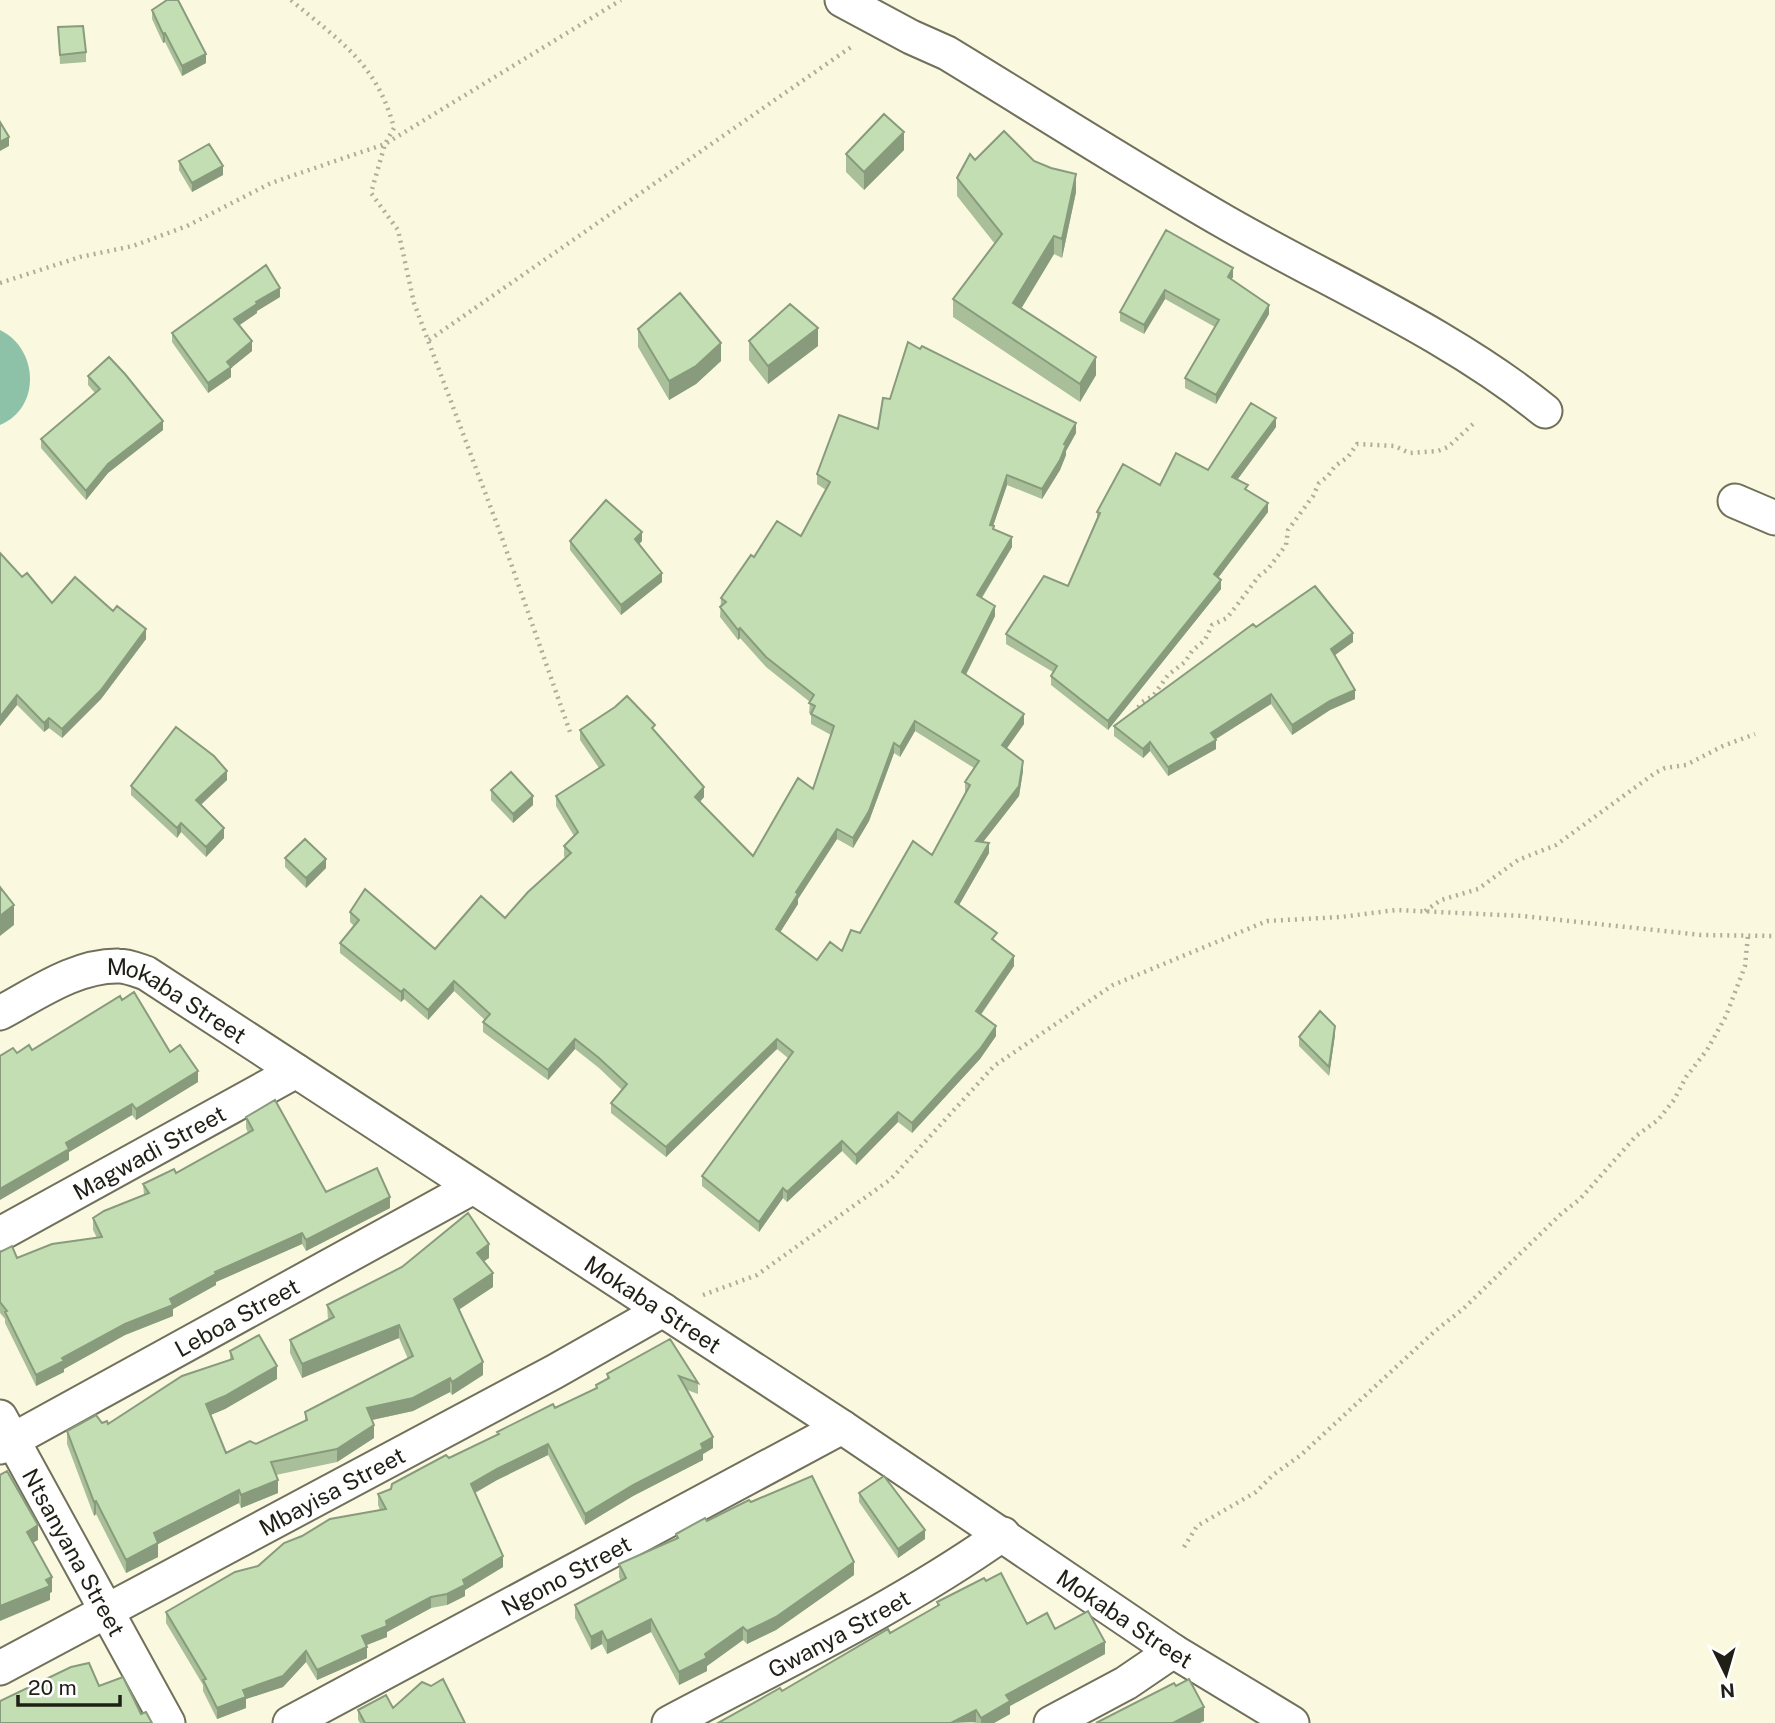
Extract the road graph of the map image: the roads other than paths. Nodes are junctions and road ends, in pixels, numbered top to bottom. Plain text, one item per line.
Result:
1 (842, 0) edge
2 (1545, 411) dead end
3 (1735, 501) dead end
4 (1775, 518) edge
5 (0, 1013) edge
6 (296, 1071) junction
7 (473, 1187) junction
8 (0, 1234) edge
9 (663, 1310) junction
10 (842, 1427) junction
11 (4, 1435) edge
12 (1003, 1534) junction
13 (106, 1610) junction
14 (1173, 1651) junction
15 (0, 1668) edge
16 (168, 1723) edge
17 (290, 1723) edge
18 (669, 1723) edge
19 (1051, 1723) edge
20 (1292, 1723) edge

1 - 2 street
3 - 4 street
5 - 6 street, Mokaba Street
6 - 7 street, Mokaba Street
6 - 8 street, Magwadi Street
7 - 9 street, Mokaba Street
7 - 11 street, Leboa Street
9 - 10 street, Mokaba Street
9 - 13 street, Mbayisa Street
10 - 12 street, Mokaba Street
10 - 17 street, Ngono Street
11 - 13 street, Ntsanyana Street
12 - 14 street, Mokaba Street
12 - 18 street, Gwanya Street
13 - 15 street, Mbayisa Street
13 - 16 street, Ntsanyana Street
14 - 19 street
14 - 20 street, Mokaba Street

